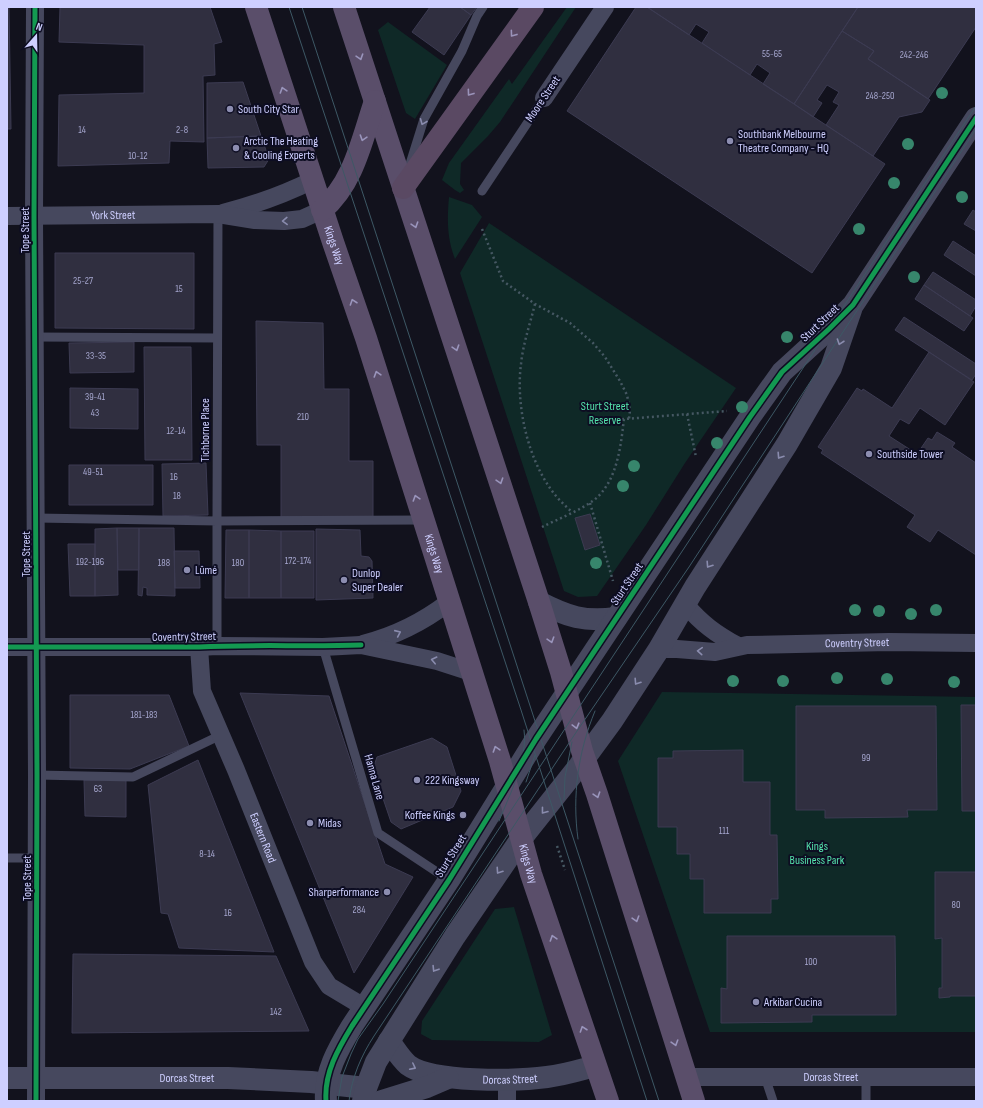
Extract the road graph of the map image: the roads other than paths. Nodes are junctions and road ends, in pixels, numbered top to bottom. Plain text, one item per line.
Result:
1 (35, 7) edge
2 (256, 7) edge
3 (344, 7) edge
4 (483, 7) edge
5 (532, 7) edge
6 (605, 7) edge
7 (544, 98) joint
8 (375, 101) junction
9 (976, 118) edge
10 (313, 180) junction
11 (402, 188) junction
12 (482, 190) dead end
13 (322, 210) junction
14 (218, 214) junction
15 (7, 216) edge
16 (34, 216) junction
17 (853, 305) junction
18 (35, 337) junction
19 (217, 338) junction
20 (36, 518) junction
21 (423, 520) junction
22 (217, 521) junction
23 (449, 602) junction
24 (539, 602) junction
25 (685, 604) junction
26 (616, 618) junction
27 (976, 643) edge
28 (361, 645) junction
29 (218, 646) junction
30 (738, 646) junction
31 (7, 647) edge
32 (36, 647) junction
33 (199, 647) junction
34 (324, 647) junction
35 (659, 649) junction
36 (471, 672) junction
37 (567, 693) junction
38 (221, 735) junction
39 (585, 758) junction
40 (37, 775) junction
41 (507, 786) junction
42 (521, 839) junction
43 (7, 858) edge
44 (37, 858) junction
45 (448, 880) junction
46 (364, 1007) junction
47 (389, 1041) junction
48 (595, 1066) junction
49 (765, 1076) junction
50 (866, 1076) junction
51 (686, 1077) junction
52 (976, 1077) edge
53 (7, 1078) edge
54 (36, 1078) junction
55 (448, 1078) junction
56 (507, 1080) junction
57 (326, 1092) edge
58 (370, 1097) edge
59 (36, 1101) edge
60 (507, 1101) edge
61 (608, 1101) edge
62 (694, 1101) edge
63 (773, 1101) edge
64 (866, 1101) edge

1 - 16 street, Tope Street
10 -> 2 highway, Kings Way
3 -> 8 highway
4 -> 11 lane
5 -> 11 highway
6 - 7 street, Moore Street
7 - 12 lane, Moore Street
8 - 11 highway
8 -> 13 highway
9 - 17 street, Sturt Street
10 - 13 highway, Kings Way
10 - 14 street, York Street
11 -> 24 highway
13 -> 14 street, York Street
21 -> 13 highway, Kings Way
14 - 16 street, York Street
14 - 19 lane, Tichborne Place
15 - 16 street, York Street
16 - 18 street, Tope Street
17 -> 25 street, Sturt Street
17 - 26 street, Sturt Street
18 - 19 lane
18 - 20 street, Tope Street
19 - 22 lane, Tichborne Place
20 - 22 lane
20 - 32 street, Tope Street
21 - 22 lane
21 - 23 highway, Kings Way
22 - 29 lane, Tichborne Place
28 -> 23 street, Coventry Street
23 - 36 highway, Kings Way
24 - 26 street
24 -> 37 highway
25 - 30 street
25 - 35 street, Sturt Street
26 - 37 street, Sturt Street
27 - 30 street, Coventry Street
28 - 34 street, Coventry Street
36 -> 28 street, Coventry Street
29 - 33 street, Coventry Street
29 - 34 street, Coventry Street
30 -> 35 street, Coventry Street
31 - 32 street, Coventry Street
32 - 33 street, Coventry Street
32 - 40 street, Tope Street
33 - 38 street, Eastern Road
34 - 45 lane, Hanna Lane
35 -> 39 street, Sturt Street
41 -> 36 highway, Kings Way
37 -> 39 highway
37 - 41 street, Sturt Street
38 - 40 lane
38 - 46 street, Eastern Road
39 -> 42 street, Sturt Street
39 -> 51 highway
40 - 44 street, Tope Street
41 - 42 highway, Kings Way
41 - 45 street, Sturt Street
42 -> 47 street, Sturt Street
48 -> 42 highway, Kings Way
43 - 44 lane
44 - 54 street, Tope Street
45 - 46 street, Sturt Street
46 - 57 street, Sturt Street
47 -> 55 street, Dorcas Street
47 - 58 street, Sturt Street
48 - 56 street, Dorcas Street
48 - 61 highway, Kings Way
49 - 50 street, Dorcas Street
49 - 51 street, Dorcas Street
49 - 63 lane
50 - 52 street, Dorcas Street
50 - 64 lane
51 - 62 highway
53 - 54 street, Dorcas Street
54 - 57 street, Dorcas Street
54 - 59 street, Tope Street
55 - 56 street, Dorcas Street
55 - 58 street, Dorcas Street
56 - 60 street
57 - 58 street, Dorcas Street

